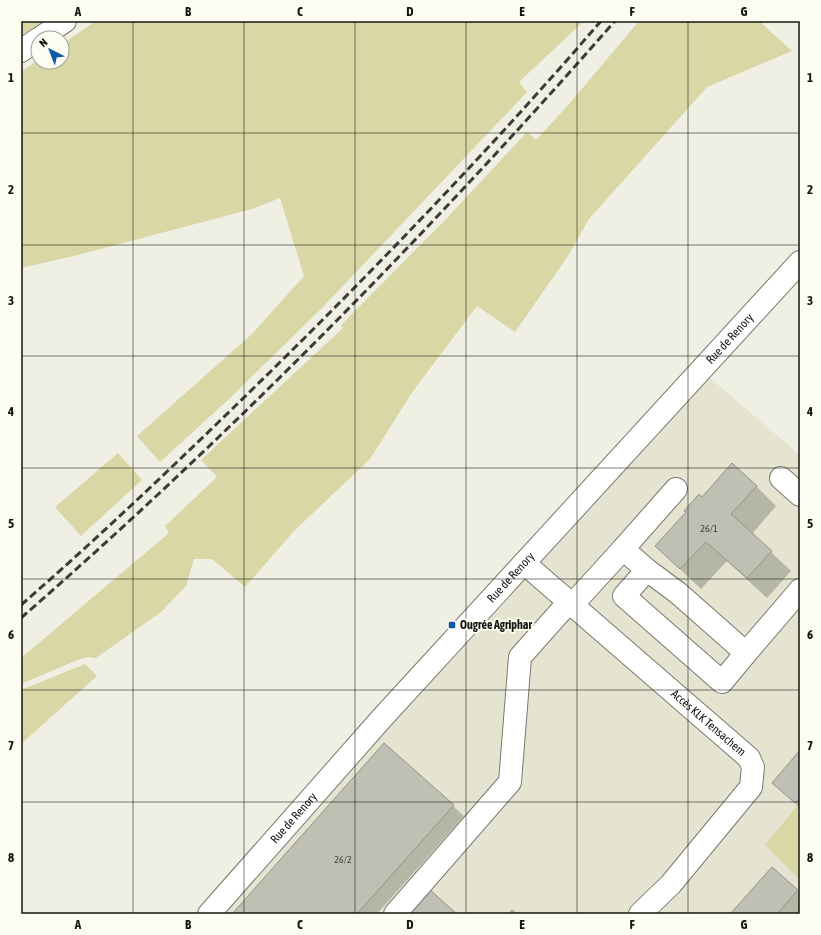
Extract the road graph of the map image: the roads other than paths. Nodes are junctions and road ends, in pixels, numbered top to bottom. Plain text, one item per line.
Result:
1 (65, 21) edge
2 (52, 30) edge
3 (30, 45) edge
4 (21, 51) edge
5 (800, 262) edge
6 (781, 478) dead end
7 (676, 488) dead end
8 (800, 495) edge
9 (623, 549) junction
10 (524, 563) junction
11 (647, 570) junction
12 (800, 590) edge
13 (570, 603) junction
14 (746, 653) junction
15 (209, 914) edge
16 (395, 914) edge
17 (640, 914) edge

1 - 2 street
3 - 4 street
5 - 10 street, Rue de Renory
6 - 8 street
7 - 9 street
9 - 11 street
9 - 13 street
10 - 13 street, Accès KLK Tensachem
10 - 15 street, Rue de Renory
11 - 14 street
11 - 14 street
12 - 14 street
13 - 16 street
13 - 17 street, Accès KLK Tensachem

